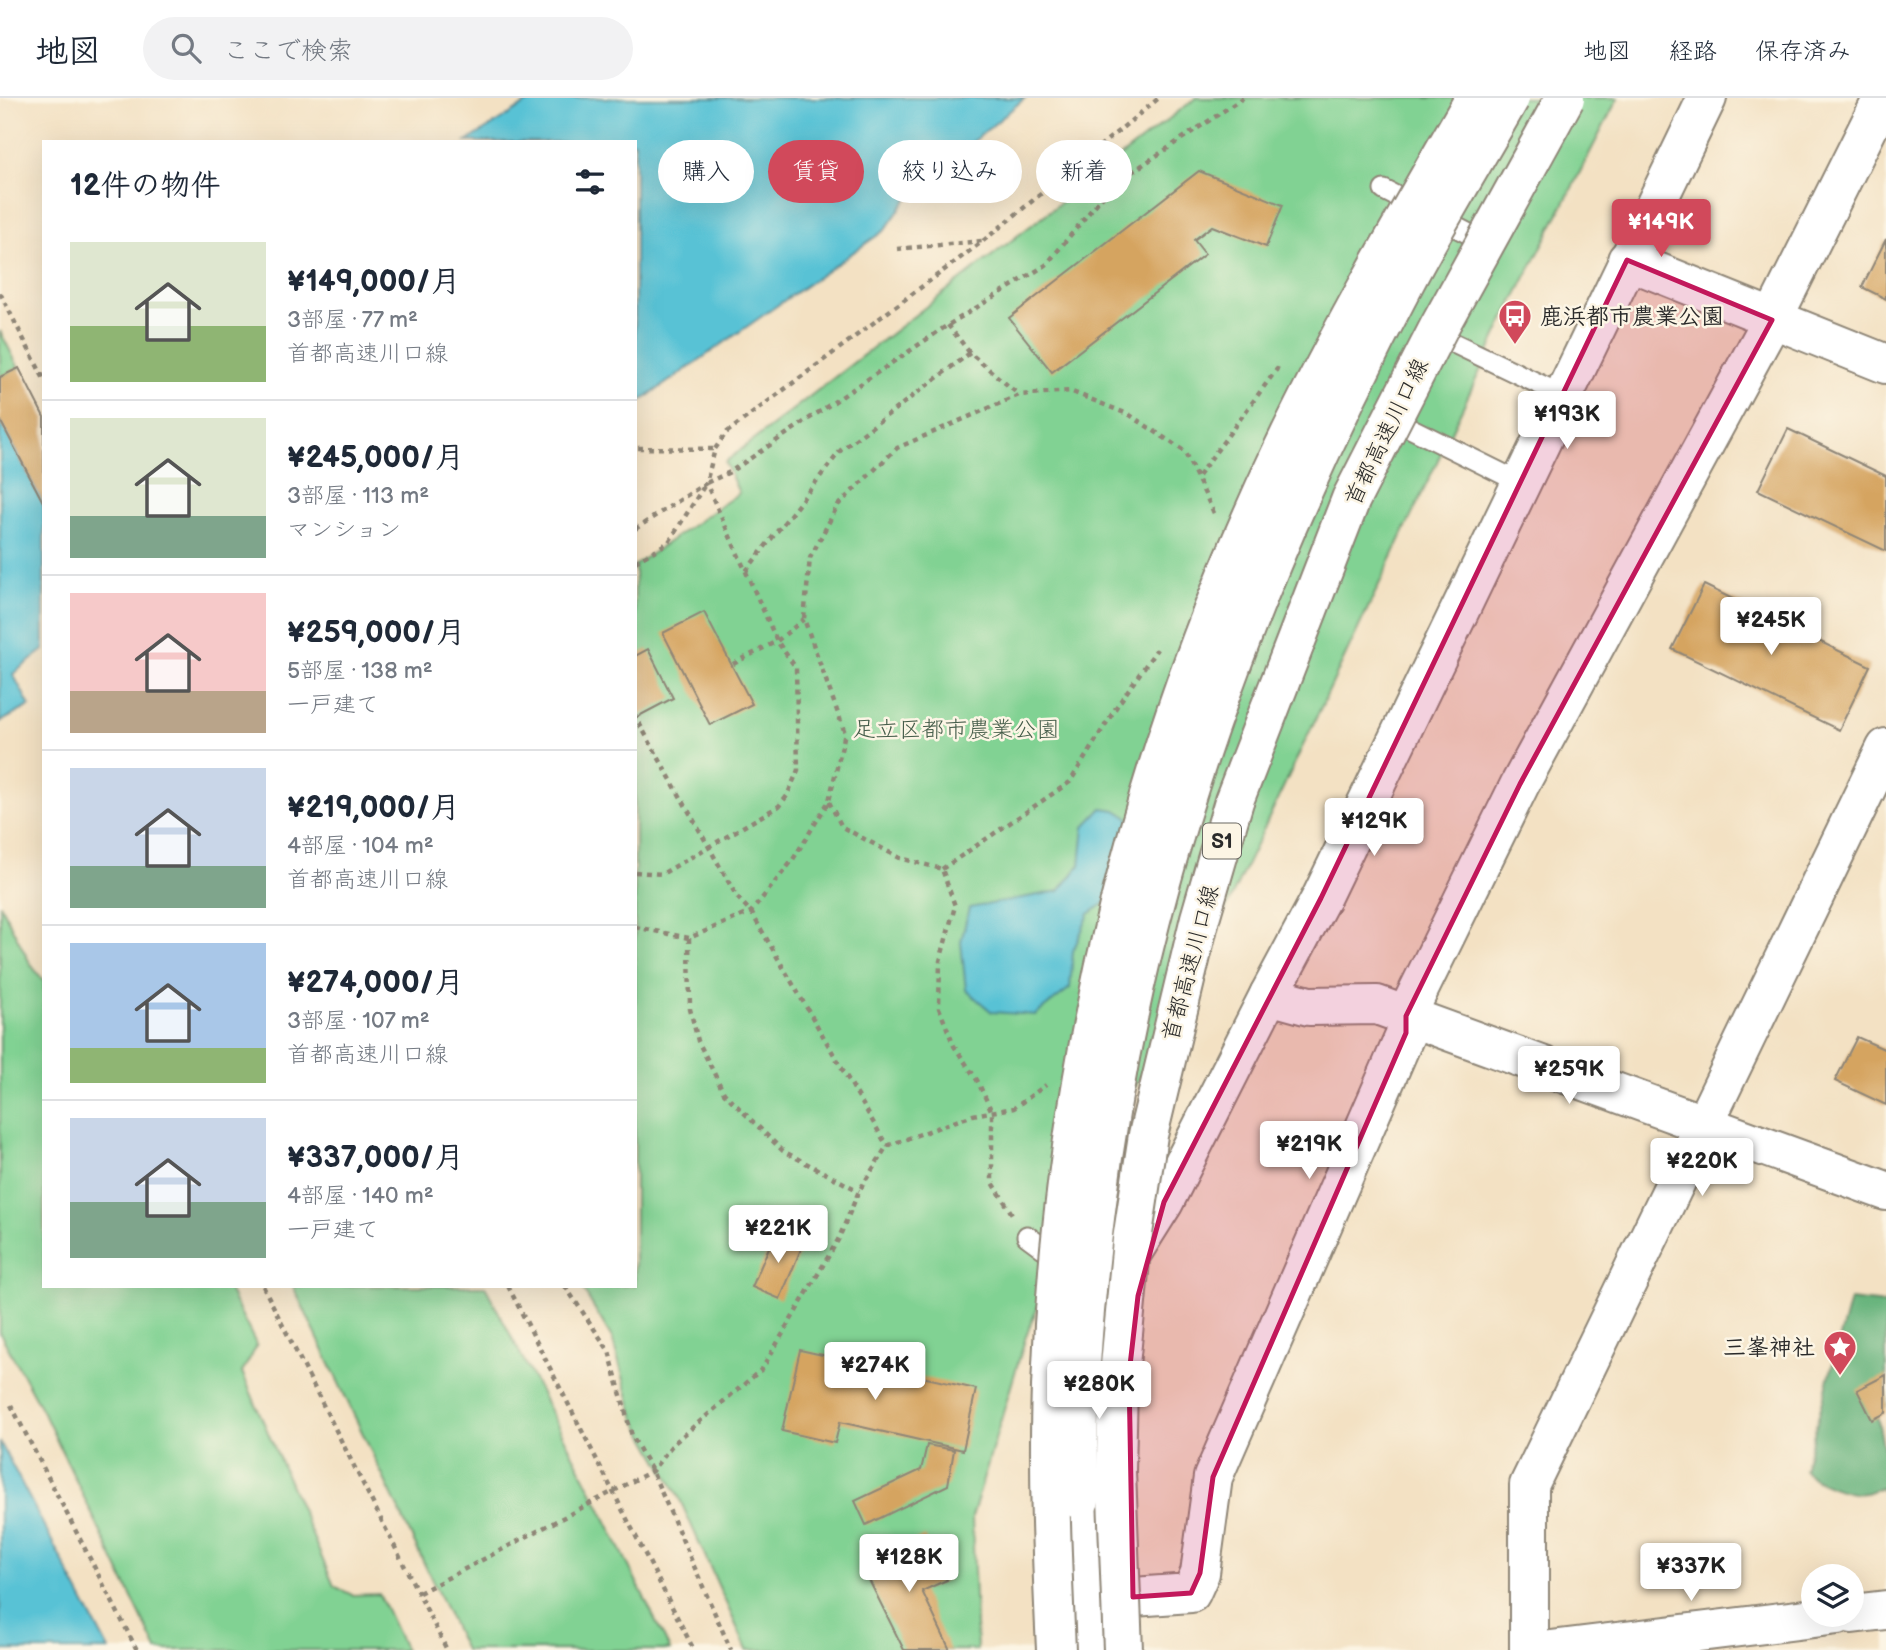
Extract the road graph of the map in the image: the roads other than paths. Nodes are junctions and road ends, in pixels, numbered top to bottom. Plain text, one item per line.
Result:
1 (1475, 98) edge
2 (1510, 98) edge
3 (1565, 98) edge
4 (1707, 98) edge
5 (1883, 98) edge
6 (1384, 190) dead end
7 (1628, 260) junction
8 (1772, 320) junction
9 (1439, 336) junction
10 (1886, 365) edge
11 (1562, 395) junction
12 (1519, 482) junction
13 (1886, 748) edge
14 (1269, 995) junction
15 (1406, 1016) junction
16 (1705, 1124) junction
17 (1886, 1191) edge
18 (1164, 1202) junction
19 (1027, 1236) road end
20 (1108, 1292) junction
21 (1133, 1597) junction
22 (1886, 1610) edge
23 (1864, 1613) edge
24 (1801, 1625) edge
25 (1754, 1637) edge
26 (1039, 1650) edge
27 (1056, 1650) edge
28 (1086, 1650) edge
29 (1124, 1650) edge
30 (1136, 1650) edge
31 (1529, 1650) edge
32 (1551, 1650) edge

1 - 27 main road, bridge
2 - 28 main road, bridge
3 - 29 main road, 首都高速川口線 / S1, bridge
4 - 7 main road
5 - 8 main road
6 - 9 lane
7 - 8 main road
7 - 11 main road
8 - 10 main road
8 - 15 main road
9 - 11 lane
9 - 12 lane
11 - 12 main road
12 - 14 main road
13 - 16 main road
14 - 15 main road
14 - 18 main road
15 - 16 main road
15 - 21 main road
16 - 17 main road
16 - 31 main road
18 - 20 main road
18 - 21 main road
19 - 20 lane
20 - 26 main road
21 - 30 main road
22 - 23 main road
24 - 25 main road
25 - 32 main road

